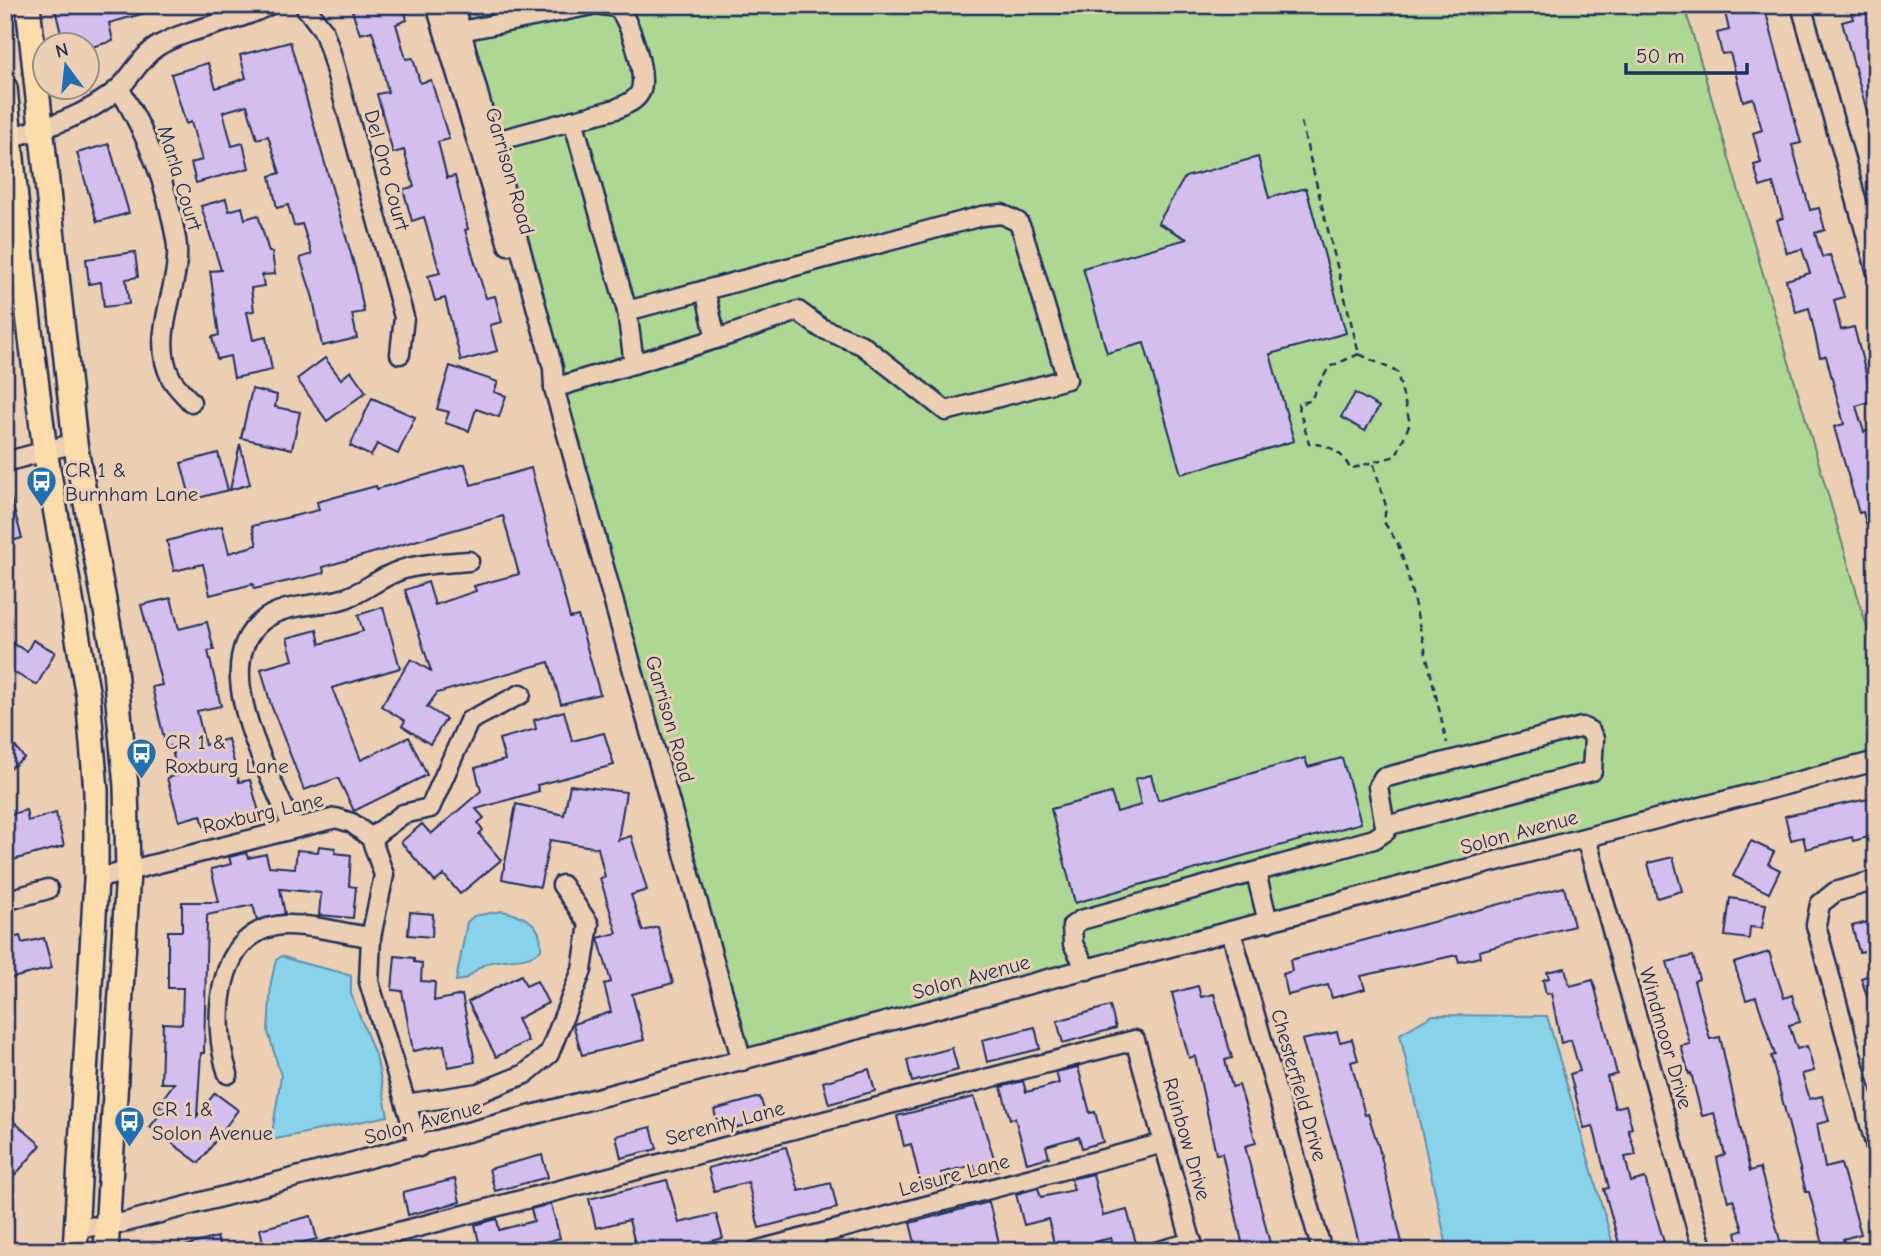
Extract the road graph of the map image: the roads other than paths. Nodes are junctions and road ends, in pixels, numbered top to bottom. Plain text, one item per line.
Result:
1 (28, 5) edge
2 (269, 5) edge
3 (304, 5) edge
4 (436, 5) edge
5 (454, 5) edge
6 (593, 5) edge
7 (602, 5) edge
8 (1801, 5) edge
9 (461, 31) junction
10 (5, 88) edge
11 (120, 88) junction
12 (573, 120) junction
13 (40, 130) junction
14 (8, 138) edge
15 (492, 142) junction
16 (1876, 269) edge
17 (705, 290) junction
18 (15, 292) edge
19 (627, 311) junction
20 (716, 339) junction
21 (400, 354) dead end
22 (634, 364) junction
23 (554, 388) junction
24 (191, 402) dead end
25 (75, 443) junction
26 (45, 451) junction
27 (5, 462) edge
28 (469, 561) dead end
29 (521, 694) dead end
30 (1876, 761) edge
31 (1386, 826) junction
32 (292, 827) junction
33 (371, 838) junction
34 (1586, 838) junction
35 (128, 871) junction
36 (1256, 873) junction
37 (96, 879) junction
38 (1876, 880) edge
39 (562, 885) dead end
40 (48, 889) dead end
41 (5, 901) edge
42 (1268, 922) junction
43 (1231, 931) junction
44 (371, 937) junction
45 (1087, 970) junction
46 (1135, 1040) joint
47 (742, 1061) junction
48 (228, 1074) dead end
49 (405, 1104) junction
50 (1164, 1143) junction
51 (419, 1147) junction
52 (1876, 1147) edge
53 (77, 1226) junction
54 (107, 1227) junction
55 (1193, 1246) edge
56 (75, 1251) edge
57 (106, 1251) edge
58 (326, 1251) edge
59 (755, 1251) edge
60 (1159, 1251) edge
61 (1322, 1251) edge
62 (1703, 1251) edge

1 - 13 main road
2 - 11 street
3 - 21 street, Del Oro Court
4 - 23 street, Garrison Road
5 - 9 street, Garrison Road
6 - 9 street
7 - 12 street
8 - 16 street
9 - 15 street, Garrison Road
10 - 14 main road
11 - 13 street
11 - 24 street, Marla Court
12 - 15 street
12 - 19 street
13 - 14 street
13 - 25 main road
14 - 18 main road
15 - 23 street, Garrison Road
17 - 19 street
17 - 20 street
17 - 20 street
18 - 26 main road
19 - 22 street
20 - 22 street
22 - 23 street
23 - 47 street, Garrison Road
25 - 26 street
25 - 35 main road
26 - 27 street
26 - 37 main road
28 - 32 street
29 - 33 street
30 - 34 street, Solon Avenue
31 - 31 street
31 - 36 street
32 - 33 street, Roxburg Lane
32 - 35 street, Roxburg Lane
33 - 44 street
34 - 42 street, Solon Avenue
34 - 62 street, Windmoor Drive
35 - 37 street, Roxburg Lane
35 - 54 main road
36 - 42 street
36 - 45 street
37 - 53 main road
38 - 52 street
39 - 49 street
40 - 41 street
42 - 43 street, Solon Avenue
43 - 45 street, Solon Avenue
43 - 61 street, Chesterfield Drive
44 - 48 street
44 - 49 street
45 - 47 street, Solon Avenue
46 - 50 street, Rainbow Drive
46 - 58 street, Serenity Lane
47 - 51 street, Solon Avenue
49 - 51 street
50 - 55 street, Rainbow Drive
50 - 59 street, Leisure Lane
51 - 54 street, Solon Avenue
53 - 54 street, Solon Avenue
53 - 56 main road
54 - 57 main road
55 - 60 street

